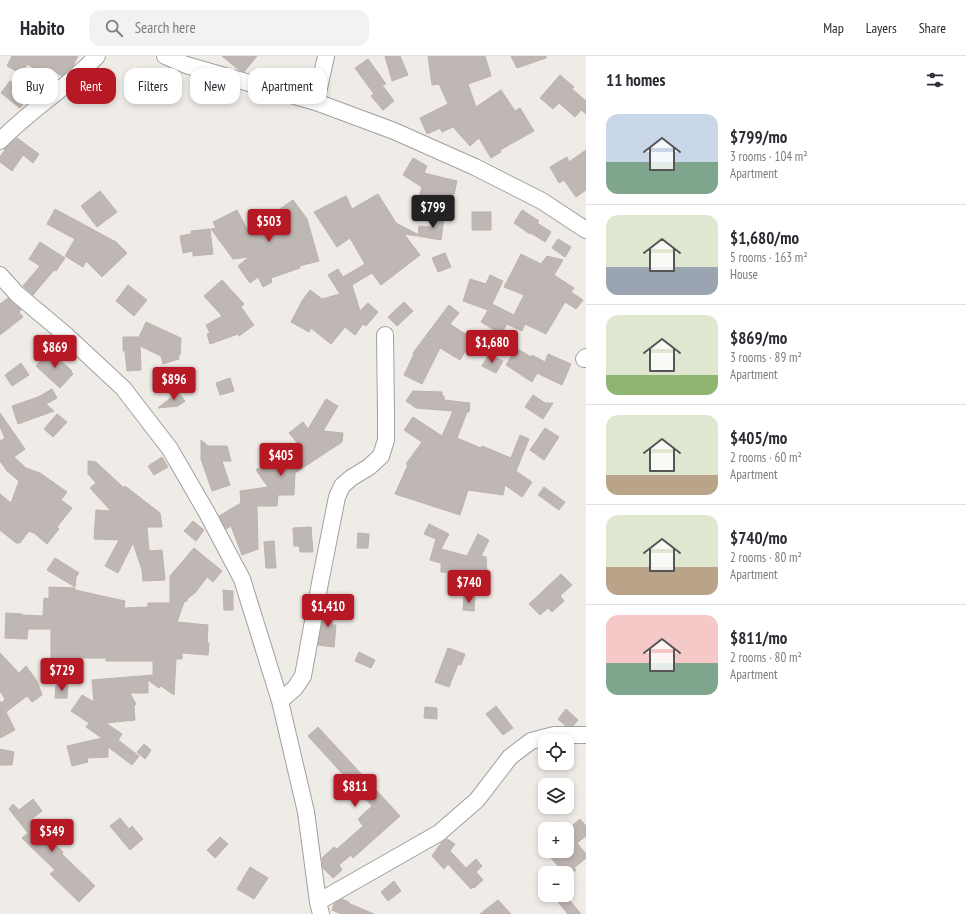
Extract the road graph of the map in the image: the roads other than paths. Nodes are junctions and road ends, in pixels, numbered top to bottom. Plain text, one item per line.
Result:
1 (97, 56) edge
2 (165, 56) edge
3 (326, 56) edge
4 (190, 60) edge
5 (323, 68) edge
6 (248, 79) edge
7 (321, 104) edge
8 (0, 141) edge
9 (586, 230) edge
10 (0, 275) edge
11 (385, 336) dead end
12 (280, 701) junction
13 (586, 736) edge
14 (320, 908) edge

1 - 8 street
2 - 4 street
3 - 5 street
4 - 6 street
7 - 9 street
10 - 12 street
11 - 12 street
12 - 14 street
13 - 14 street

